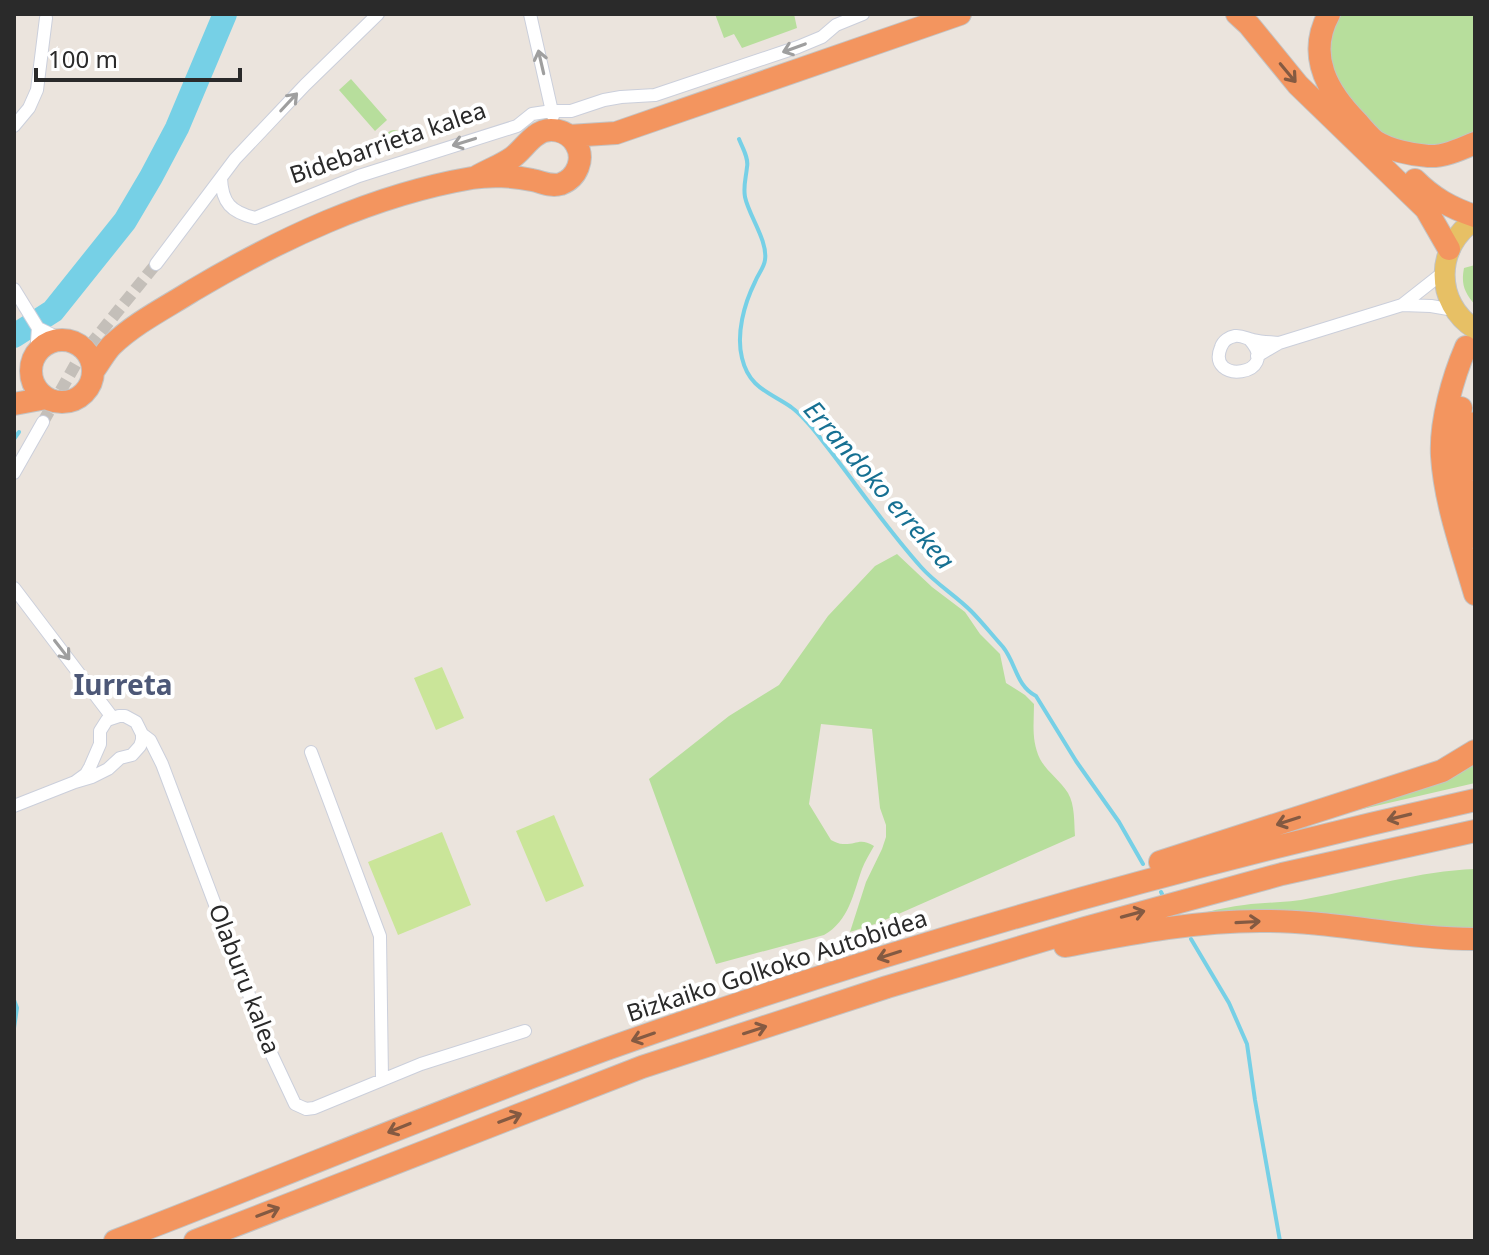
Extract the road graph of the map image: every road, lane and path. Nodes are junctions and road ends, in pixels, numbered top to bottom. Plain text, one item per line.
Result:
1 (378, 14) edge
2 (530, 14) edge
3 (863, 14) edge
4 (961, 14) edge
5 (1237, 14) edge
6 (1329, 14) edge
7 (46, 18) dead end
8 (552, 111) junction
9 (535, 114) junction
10 (14, 126) edge
11 (566, 133) junction
12 (616, 133) junction
13 (1374, 140) junction
14 (529, 142) junction
15 (1475, 143) edge
16 (580, 160) junction
17 (476, 177) junction
18 (221, 178) junction
19 (535, 180) junction
20 (1475, 218) edge
21 (1449, 249) junction
22 (156, 264) tunnel mouth
23 (1444, 272) junction
24 (15, 291) edge
25 (1402, 305) junction
26 (136, 325) junction
27 (1466, 327) edge
28 (38, 328) junction
29 (1250, 340) junction
30 (70, 342) junction
31 (1279, 343) junction
32 (1257, 356) junction
33 (34, 361) junction
34 (94, 370) junction
35 (14, 384) edge
36 (46, 398) junction
37 (14, 404) edge
38 (43, 422) tunnel mouth
39 (1475, 423) edge
40 (14, 473) edge
41 (1475, 482) edge
42 (1475, 537) edge
43 (1475, 561) edge
44 (14, 588) edge
45 (1475, 594) edge
46 (112, 717) junction
47 (142, 734) junction
48 (100, 744) junction
49 (1475, 751) edge
50 (311, 752) dead end
51 (126, 756) junction
52 (162, 764) junction
53 (75, 782) junction
54 (1475, 800) edge
55 (14, 806) edge
56 (1475, 831) edge
57 (964, 933) junction
58 (1475, 939) edge
59 (1004, 952) junction
60 (525, 1031) dead end
61 (382, 1079) junction
62 (115, 1241) edge
63 (195, 1241) edge

18 -> 1 street
8 -> 2 street
3 -> 8 street
4 - 12 highway
5 -> 21 highway
6 - 13 highway
7 - 10 street
8 - 9 street, Bidebarrieta kalea
8 - 11 street
9 - 14 street
9 -> 18 street, Bidebarrieta kalea
11 - 12 highway
11 - 14 highway
11 - 16 highway
12 - 16 highway
13 - 15 highway
13 - 20 highway
14 - 17 highway
14 - 19 highway
16 - 19 highway
17 - 19 highway
17 - 26 highway
18 - 22 street
20 - 21 main road
21 - 23 main road
23 - 25 street
23 - 27 main road
24 - 28 street
25 - 27 street
25 - 31 street
26 - 30 highway
26 - 34 highway
27 - 42 highway
27 - 43 highway
27 - 45 highway
28 - 30 street
28 - 33 street
29 - 31 street
29 - 32 street
29 - 32 street
30 - 33 highway
30 - 34 highway
31 - 32 street
33 - 35 highway
33 - 36 highway
34 - 36 highway
36 - 37 highway
38 - 40 street
39 - 41 highway
44 -> 46 street
46 - 47 street
46 - 48 street
47 - 51 street
47 - 52 street
48 - 51 street
48 - 53 street
49 -> 57 highway
50 - 61 street
51 - 52 street
51 - 53 street
52 - 61 street, Olaburu kalea
53 - 55 street
54 -> 57 highway, Bizkaiko Golkoko Autobidea
59 -> 56 highway
57 -> 62 highway, Bizkaiko Golkoko Autobidea
59 -> 58 highway
63 -> 59 highway
60 - 61 street, Olaburu kalea

